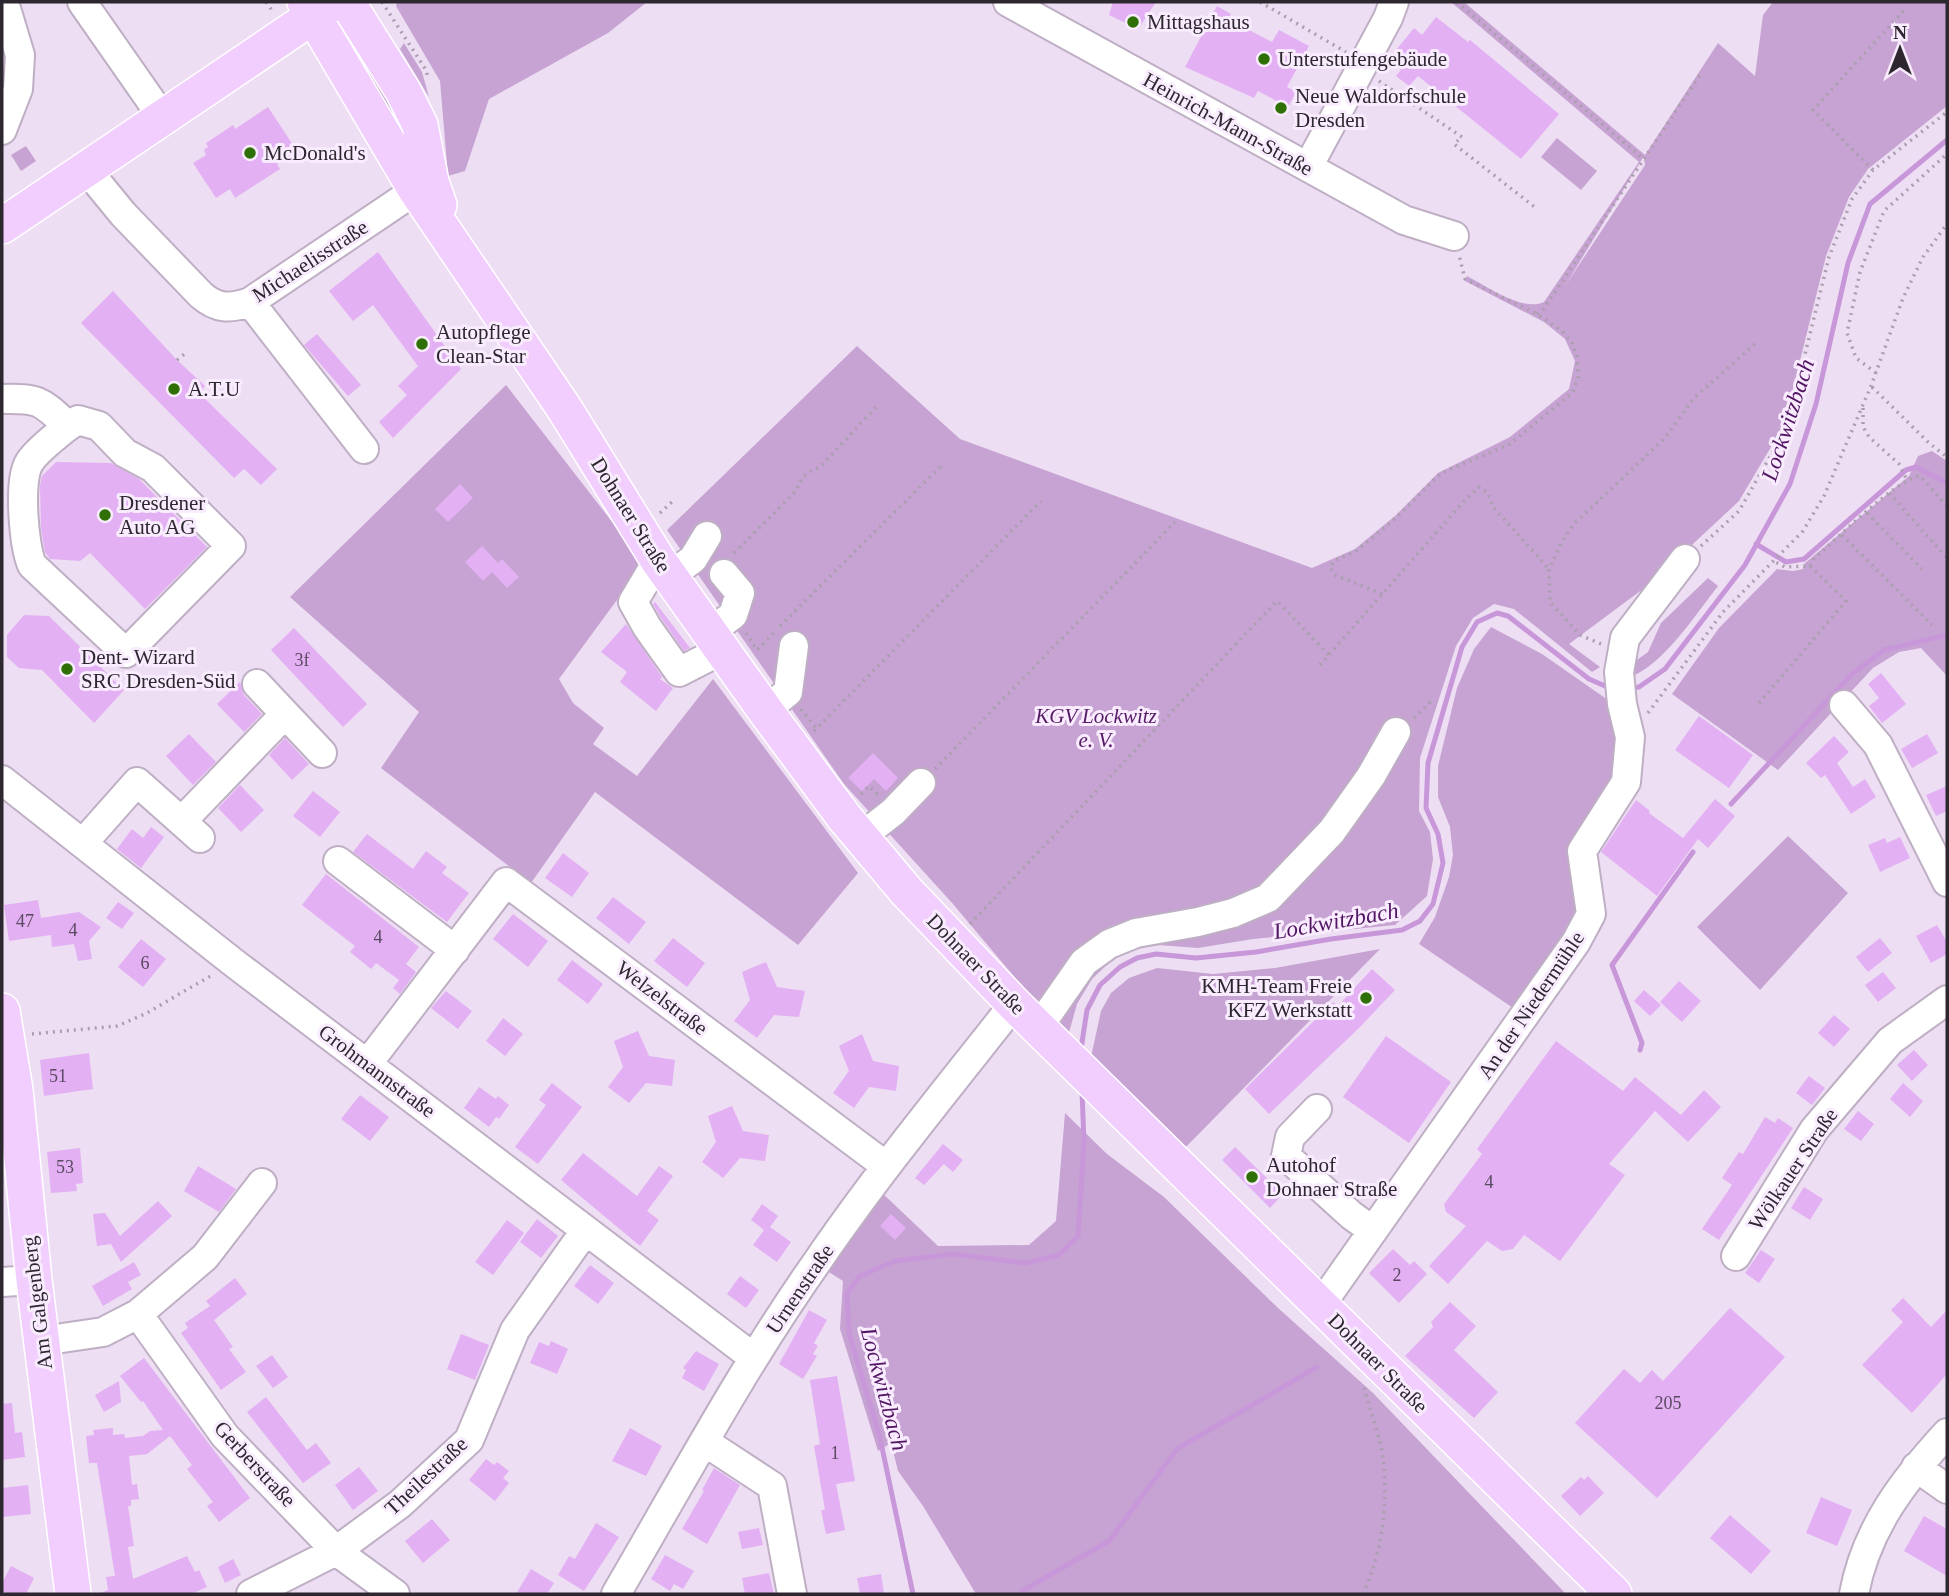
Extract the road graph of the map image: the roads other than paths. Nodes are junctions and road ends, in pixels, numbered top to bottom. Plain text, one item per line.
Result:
1 (4, 2) edge
2 (82, 2) edge
3 (347, 2) edge
4 (1008, 2) edge
5 (1394, 2) edge
6 (317, 6) edge
7 (163, 118) junction
8 (2, 130) edge
9 (1308, 167) junction
10 (87, 170) junction
11 (416, 190) junction
12 (2, 226) edge
13 (1454, 236) dead end
14 (451, 239) junction
15 (250, 302) junction
16 (2, 399) edge
17 (68, 426) junction
18 (364, 449) dead end
19 (707, 536) dead end
20 (1685, 559) road end
21 (664, 568) junction
22 (724, 574) road end
23 (721, 632) junction
24 (794, 646) dead end
25 (257, 684) dead end
26 (1844, 705) dead end
27 (765, 711) junction
28 (285, 714) junction
29 (1396, 732) dead end
30 (322, 753) dead end
31 (2, 780) edge
32 (921, 783) road end
33 (861, 837) junction
34 (83, 843) junction
35 (338, 861) dead end
36 (1947, 882) edge
37 (455, 950) junction
38 (1947, 1000) edge
39 (1014, 1004) junction
40 (5, 1024) edge
41 (1041, 1031) junction
42 (368, 1063) junction
43 (1317, 1109) dead end
44 (886, 1166) junction
45 (261, 1183) dead end
46 (585, 1231) junction
47 (1374, 1231) junction
48 (1735, 1256) dead end
49 (18, 1281) edge
50 (1320, 1306) junction
51 (138, 1314) junction
52 (41, 1341) junction
53 (754, 1358) junction
54 (1947, 1433) edge
55 (705, 1442) junction
56 (1916, 1467) junction
57 (1947, 1489) edge
58 (336, 1551) junction
59 (73, 1594) edge
60 (251, 1594) edge
61 (395, 1594) edge
62 (616, 1594) edge
63 (792, 1594) edge
64 (1614, 1594) edge
65 (1854, 1594) edge

1 - 8 street
2 - 7 street
3 - 14 main road, Dohnaer Straße
4 - 9 street, Heinrich-Mann-Straße
5 - 9 street
6 - 7 main road
6 - 11 main road, Dohnaer Straße
7 - 10 main road
9 - 13 street, Heinrich-Mann-Straße
10 - 12 main road
10 - 15 street, Michaelisstraße
11 - 14 main road, Dohnaer Straße
11 - 15 street, Michaelisstraße
14 - 21 main road, Dohnaer Straße
15 - 18 street
16 - 17 street
17 - 17 street
19 - 21 street
20 - 47 street, An der Niedermühle
21 - 23 main road, Dohnaer Straße
21 - 23 street
22 - 23 street
23 - 27 main road, Dohnaer Straße
24 - 27 street
25 - 28 street
26 - 36 street
27 - 33 main road, Dohnaer Straße
28 - 30 street
28 - 34 street
29 - 41 street
31 - 34 street, Grohmannstraße
32 - 33 street
33 - 39 main road, Dohnaer Straße
34 - 42 street, Grohmannstraße
35 - 37 street
37 - 42 street, Welzelstraße
37 - 44 street, Welzelstraße
38 - 48 street, Wölkauer Straße
39 - 41 main road, Dohnaer Straße
39 - 44 street, Urnenstraße
40 - 49 main road, Am Galgenberg
41 - 50 main road, Dohnaer Straße
42 - 46 street, Grohmannstraße
43 - 47 street
44 - 53 street, Urnenstraße
45 - 51 street
46 - 53 street, Grohmannstraße
46 - 58 street, Theilestraße
47 - 50 street, An der Niedermühle
49 - 52 main road, Am Galgenberg
50 - 64 main road, Dohnaer Straße
51 - 52 street
51 - 58 street, Gerberstraße
52 - 59 main road, Am Galgenberg
53 - 55 street, Urnenstraße
54 - 56 street
55 - 62 street, Urnenstraße
55 - 63 street
56 - 57 street
56 - 65 street
58 - 60 street, Theilestraße
58 - 61 street, Gerberstraße

